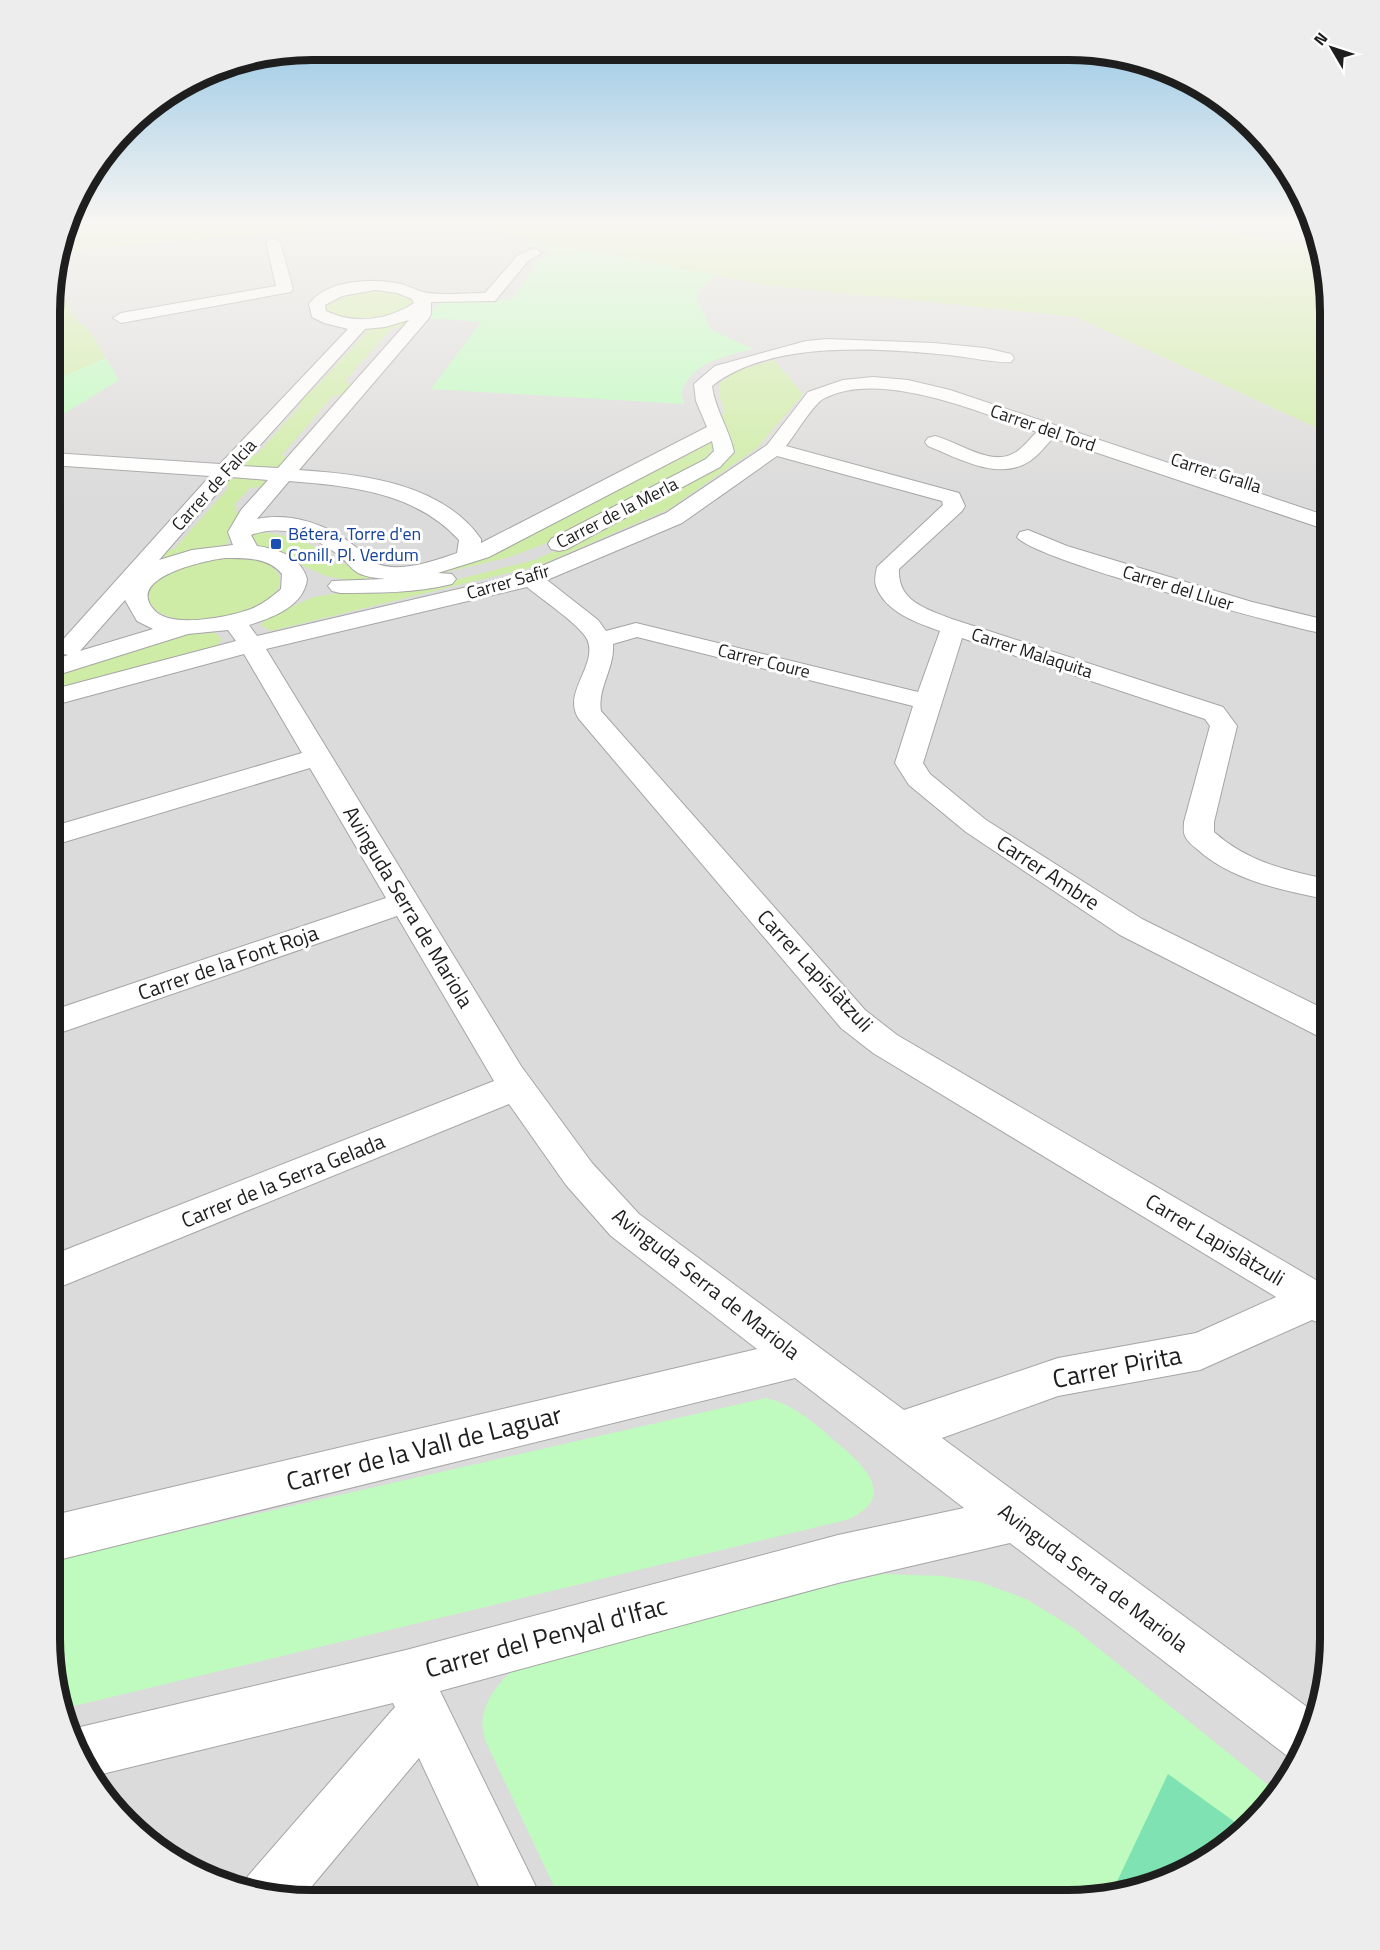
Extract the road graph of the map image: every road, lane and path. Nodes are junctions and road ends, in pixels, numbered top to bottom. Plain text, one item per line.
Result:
1 (159, 313) edge
2 (318, 313) edge
3 (412, 313) edge
4 (423, 313) edge
5 (121, 318) dead end
6 (357, 323) junction
7 (1005, 358) dead end
8 (719, 429) junction
9 (1050, 430) junction
10 (935, 442) dead end
11 (1098, 446) junction
12 (774, 449) junction
13 (60, 460) edge
14 (225, 471) junction
15 (284, 475) junction
16 (1320, 507) edge
17 (1320, 521) edge
18 (1028, 537) dead end
19 (244, 542) junction
20 (468, 556) junction
21 (526, 564) junction
22 (292, 586) junction
23 (138, 607) junction
24 (1320, 626) edge
25 (185, 627) junction
26 (953, 628) junction
27 (243, 634) junction
28 (600, 640) junction
29 (60, 657) edge
30 (60, 658) edge
31 (60, 658) edge
32 (60, 695) edge
33 (928, 702) junction
34 (317, 758) junction
35 (60, 834) edge
36 (1320, 888) edge
37 (406, 902) junction
38 (60, 1021) edge
39 (1320, 1022) edge
40 (516, 1087) junction
41 (60, 1270) edge
42 (1320, 1297) edge
43 (1320, 1302) edge
44 (799, 1358) junction
45 (900, 1432) junction
46 (1015, 1519) junction
47 (60, 1537) edge
48 (415, 1693) junction
49 (1301, 1735) edge
50 (88, 1752) edge
51 (274, 1887) edge
52 (510, 1890) edge

1 - 5 street
2 - 6 street
3 - 6 street
4 - 15 street
6 - 14 street, Carrer de Falcia
7 - 8 street, Carrer de la Merla
8 - 20 street, Carrer de la Merla
8 - 21 street, Carrer de la Merla
9 - 10 street
9 - 11 street, Carrer del Tord
9 - 12 street, Carrer del Tord
11 - 16 street, Carrer Gralla
11 - 17 street, Carrer del Tord
12 - 21 street, Carrer Safir
12 - 26 street, Carrer Malaquita
13 - 14 street
14 - 15 street
14 - 29 street, Carrer de Falcia
15 - 19 street
15 - 20 street
18 - 24 street, Carrer del Lluer
19 - 20 street, Carrer de la Merla
19 - 22 street
19 - 23 street
21 - 22 street, Carrer de la Merla
21 - 27 street, Carrer Safir
21 - 28 street
22 - 27 street
23 - 25 street
23 - 31 street
25 - 27 street
25 - 30 street
26 - 33 street, Carrer Ambre
26 - 36 street, Carrer Malaquita
27 - 32 street
27 - 34 street, Avinguda Serra de Mariola
28 - 33 street, Carrer Coure
28 - 42 street, Carrer Lapislàtzuli
33 - 39 street, Carrer Ambre
34 - 35 street
34 - 37 street, Avinguda Serra de Mariola
37 - 38 street, Carrer de la Font Roja
37 - 40 street, Avinguda Serra de Mariola
40 - 41 street, Carrer de la Serra Gelada
40 - 44 street, Avinguda Serra de Mariola
43 - 45 street, Carrer Pirita
44 - 45 street, Avinguda Serra de Mariola
44 - 47 street, Carrer de la Vall de Laguar
45 - 46 street, Avinguda Serra de Mariola
46 - 48 street, Carrer del Penyal d'Ifac
46 - 49 street, Avinguda Serra de Mariola
48 - 50 street, Carrer del Penyal d'Ifac
48 - 51 street
48 - 52 street

